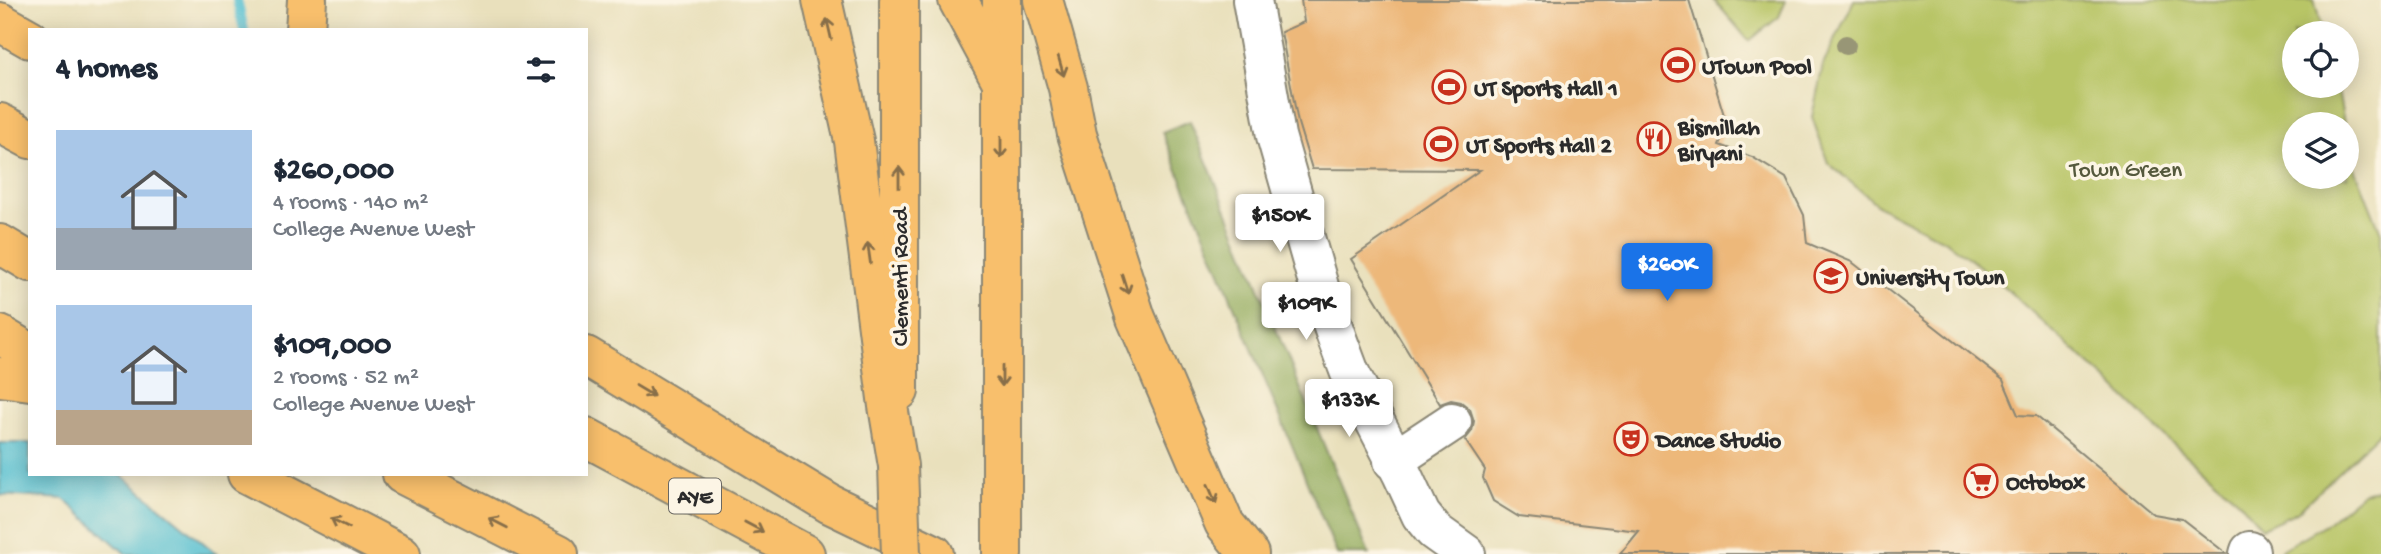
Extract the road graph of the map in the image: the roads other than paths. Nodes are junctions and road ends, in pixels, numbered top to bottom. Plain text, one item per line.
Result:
1 (307, 0) edge
2 (822, 0) edge
3 (899, 0) edge
4 (958, 0) edge
5 (1002, 0) edge
6 (1043, 0) edge
7 (1252, 0) edge
8 (0, 22) edge
9 (305, 28) edge
10 (28, 38) edge
11 (1001, 80) junction
12 (0, 123) edge
13 (28, 138) edge
14 (0, 244) edge
15 (28, 261) edge
16 (0, 335) edge
17 (28, 352) edge
18 (588, 357) edge
19 (0, 377) edge
20 (28, 381) edge
21 (1452, 422) dead end
22 (588, 438) edge
23 (1394, 461) junction
24 (898, 466) junction
25 (251, 476) edge
26 (406, 476) edge
27 (401, 554) edge
28 (559, 554) edge
29 (804, 554) edge
30 (901, 554) edge
31 (934, 554) edge
32 (1002, 554) edge
33 (1248, 554) edge
34 (1466, 554) edge

1 - 9 main road
24 -> 2 main road
24 -> 3 main road, Clementi Road
4 - 11 main road
5 - 11 main road
6 -> 33 main road
7 - 23 street
8 - 10 main road
11 -> 32 main road
12 - 13 main road
14 - 15 main road
16 - 17 main road
18 -> 31 main road
19 - 20 main road
21 - 23 street
22 -> 29 main road, AYE
23 - 34 street
24 - 30 main road, Clementi Road, bridge
27 -> 25 main road
28 -> 26 main road

